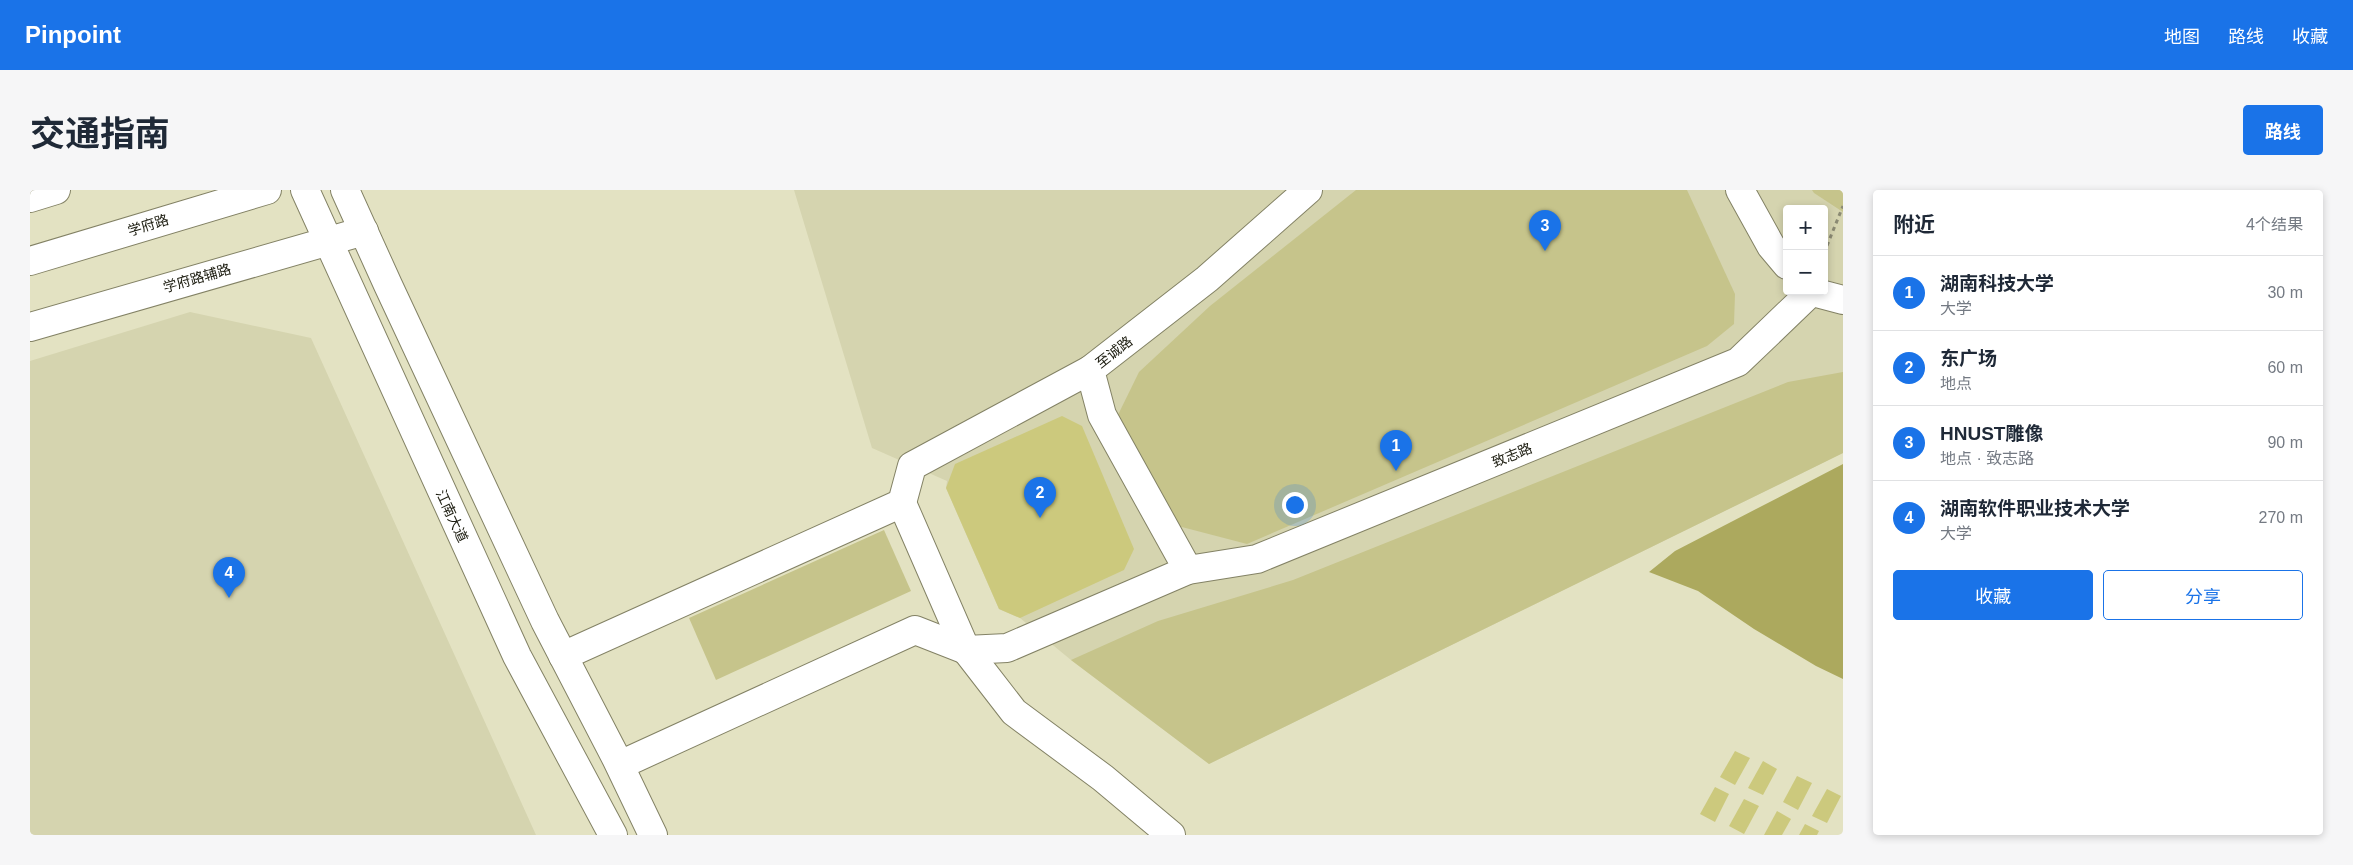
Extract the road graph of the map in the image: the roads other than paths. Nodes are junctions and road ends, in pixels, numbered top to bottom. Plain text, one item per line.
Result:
1 (56, 190) edge
2 (267, 190) edge
3 (304, 190) edge
4 (345, 190) edge
5 (1308, 190) edge
6 (1740, 190) edge
7 (30, 198) edge
8 (364, 231) junction
9 (328, 241) junction
10 (1783, 260) edge
11 (30, 261) edge
12 (1807, 295) edge
13 (1822, 295) edge
14 (1843, 300) edge
15 (30, 327) edge
16 (1090, 370) junction
17 (902, 503) junction
18 (1188, 570) junction
19 (966, 650) junction
20 (563, 656) junction
21 (620, 765) junction
22 (613, 835) edge
23 (653, 835) edge
24 (1171, 835) edge

1 - 7 main road
2 - 11 main road, 学府路
3 - 9 main road, 江南大道
4 - 8 main road
5 - 16 main road, 至诚路
6 - 10 main road
8 - 9 main road, 学府路辅路
8 - 20 main road
9 - 15 main road, 学府路辅路
9 - 22 main road, 江南大道
12 - 18 main road, 致志路
13 - 14 main road, 致志路
16 - 17 main road
16 - 18 main road, 至诚路
17 - 19 main road
17 - 20 main road
18 - 19 main road, 致志路
19 - 21 main road
19 - 24 main road
20 - 21 main road
21 - 23 main road

